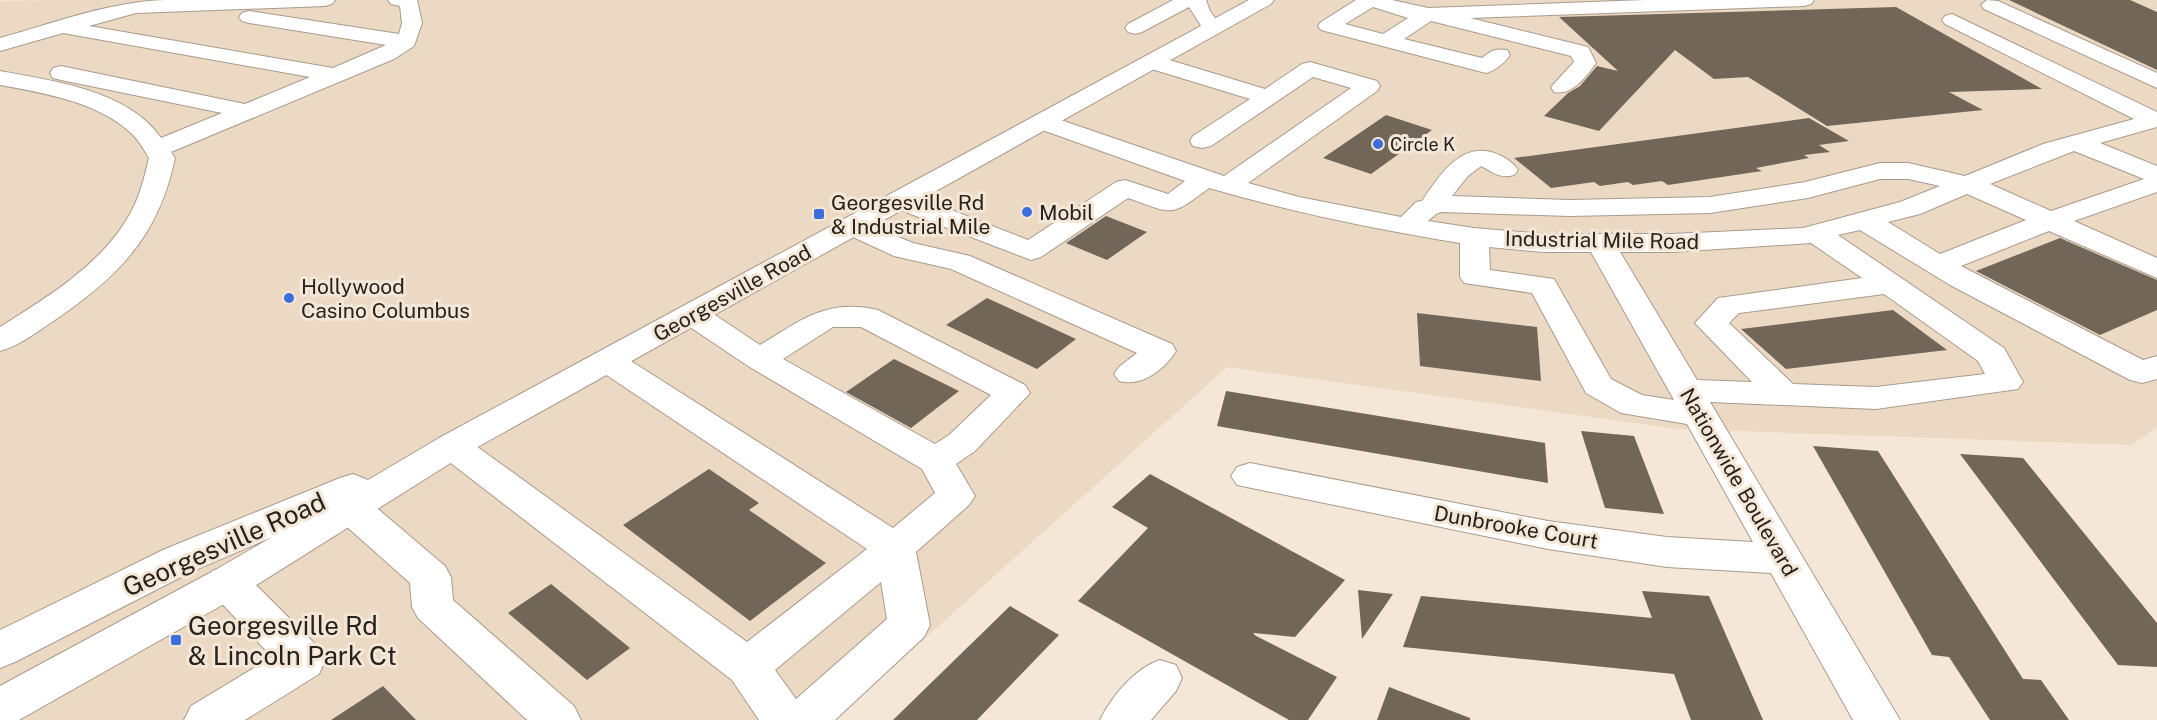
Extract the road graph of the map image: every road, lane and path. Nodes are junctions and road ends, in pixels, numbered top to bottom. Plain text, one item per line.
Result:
1 (325, 0) edge
2 (398, 0) edge
3 (1209, 0) edge
4 (1264, 0) edge
5 (1371, 0) edge
6 (1804, 0) edge
7 (1185, 1) edge
8 (1391, 1) edge
9 (178, 5) junction
10 (1991, 5) dead end
11 (1424, 13) junction
12 (1952, 20) dead end
13 (62, 27) junction
14 (1135, 28) dead end
15 (1212, 28) junction
16 (1386, 41) junction
17 (407, 42) junction
18 (0, 45) edge
19 (1508, 47) junction
20 (0, 62) edge
21 (1153, 62) junction
22 (334, 75) junction
23 (0, 78) edge
24 (2157, 81) edge
25 (1562, 87) dead end
26 (1269, 97) junction
27 (248, 111) junction
28 (2156, 120) edge
29 (1043, 122) junction
30 (2107, 133) junction
31 (2074, 142) junction
32 (156, 149) junction
33 (2157, 152) edge
34 (1261, 162) junction
35 (2157, 175) edge
36 (1216, 183) junction
37 (2157, 183) edge
38 (1967, 184) junction
39 (900, 200) junction
40 (1432, 206) junction
41 (1536, 207) junction
42 (1864, 220) junction
43 (2049, 221) junction
44 (852, 226) junction
45 (1407, 226) junction
46 (1816, 232) junction
47 (1474, 237) junction
48 (1601, 244) junction
49 (1938, 265) junction
50 (2157, 269) edge
51 (1889, 284) junction
52 (692, 314) junction
53 (0, 340) edge
54 (760, 359) junction
55 (608, 361) junction
56 (2157, 366) edge
57 (1131, 374) dead end
58 (1784, 394) junction
59 (1693, 402) junction
60 (452, 446) junction
61 (936, 461) junction
62 (1251, 476) dead end
63 (351, 508) junction
64 (895, 548) junction
65 (1783, 559) junction
66 (227, 582) junction
67 (0, 650) edge
68 (748, 667) junction
69 (1160, 678) dead end
70 (0, 708) edge
71 (207, 720) edge
72 (558, 720) edge
73 (785, 720) edge
74 (804, 720) edge
75 (1123, 720) edge
76 (1877, 720) edge

1 - 9 street
2 - 17 street
3 - 7 street
4 - 15 street, Georgesville Road
5 - 11 street
5 - 16 street
6 - 11 street
7 - 14 street
7 - 15 street
8 - 11 street
9 - 13 street
9 - 17 street
10 - 24 street
11 - 16 street
11 - 19 street
12 - 28 street
13 - 18 street
13 - 22 street
15 - 21 street, Georgesville Road
16 - 19 street
17 - 22 street
19 - 25 street
20 - 27 street
21 - 26 street
21 - 29 street, Georgesville Road
22 - 27 street
23 - 32 street
26 - 34 street
26 - 34 street
27 - 32 street
28 - 30 street, Industrial Mile Road
29 - 36 street, Industrial Mile Road
29 - 39 street, Georgesville Road
30 - 31 street, Industrial Mile Road
30 - 33 street
31 - 35 street
31 - 38 street, Industrial Mile Road
32 - 53 street
34 - 36 street
36 - 39 street
36 - 45 street, Industrial Mile Road
37 - 43 street
38 - 41 street
38 - 42 street, Industrial Mile Road
38 - 43 street
39 - 44 street, Georgesville Road
40 - 41 street
40 - 41 street
40 - 45 street
42 - 46 street, Industrial Mile Road
42 - 49 street
43 - 49 street
43 - 50 street
44 - 52 street, Georgesville Road
44 - 57 street
45 - 47 street, Industrial Mile Road
46 - 48 street, Industrial Mile Road
46 - 51 street
47 - 48 street, Industrial Mile Road
47 - 59 street
48 - 59 street, Nationwide Boulevard
49 - 56 street
51 - 58 street
51 - 58 street
52 - 54 street
52 - 55 street, Georgesville Road
54 - 61 street
54 - 61 street
55 - 60 street, Georgesville Road
55 - 64 street
58 - 59 street
59 - 65 street, Nationwide Boulevard
60 - 63 street, Georgesville Road
60 - 67 street, Georgesville Road
60 - 68 street
61 - 64 street
62 - 65 street, Dunbrooke Court
63 - 66 street, Georgesville Road
63 - 72 street
64 - 68 street
64 - 74 street
65 - 76 street, Nationwide Boulevard
66 - 70 street, Georgesville Road
66 - 71 street
68 - 73 street
69 - 75 street

